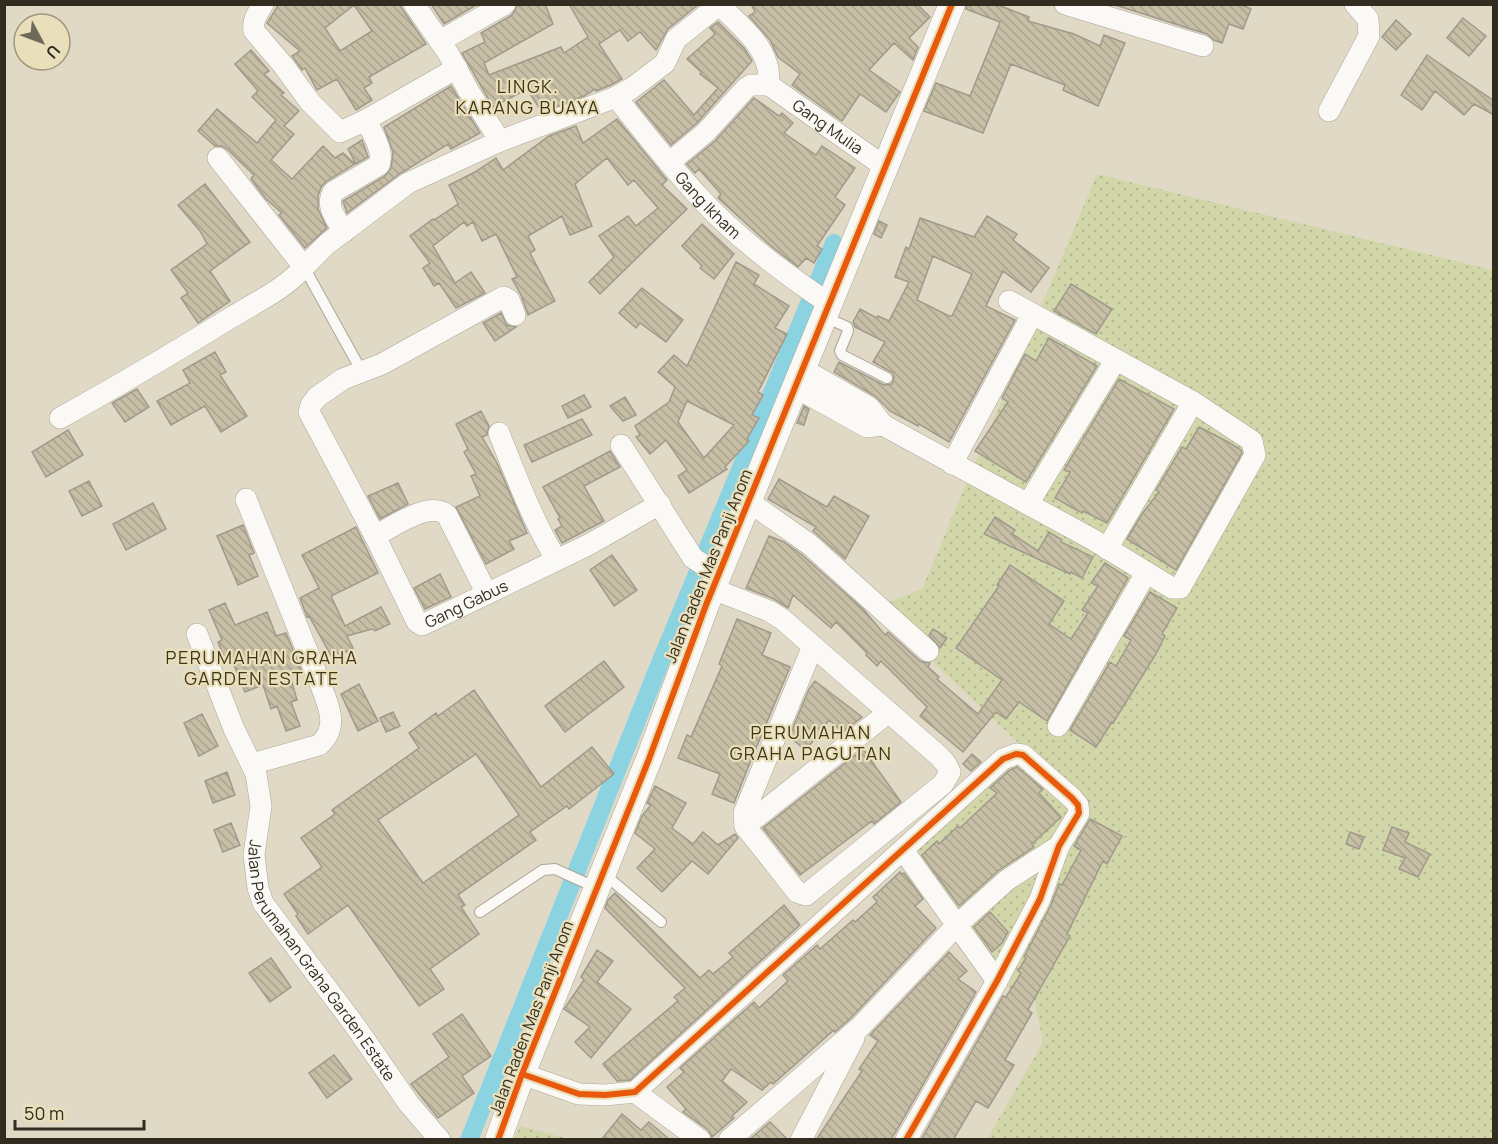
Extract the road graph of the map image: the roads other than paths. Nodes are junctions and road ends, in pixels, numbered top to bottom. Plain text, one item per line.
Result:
1 (263, 4) edge
2 (414, 4) edge
3 (505, 4) edge
4 (951, 4) edge
5 (1065, 4) edge
6 (1355, 4) edge
7 (720, 5) edge
8 (440, 41) junction
9 (1203, 46) dead end
10 (457, 68) junction
11 (769, 85) junction
12 (616, 97) junction
13 (1329, 111) dead end
14 (366, 120) junction
15 (501, 141) junction
16 (218, 158) dead end
17 (670, 162) junction
18 (885, 167) junction
19 (344, 232) junction
20 (304, 267) junction
21 (820, 301) junction
22 (1009, 301) dead end
23 (515, 315) dead end
24 (1032, 315) junction
25 (1115, 361) junction
26 (362, 372) junction
27 (799, 378) junction
28 (887, 378) dead end
29 (1192, 402) junction
30 (60, 418) dead end
31 (499, 433) dead end
32 (621, 446) dead end
33 (952, 464) junction
34 (246, 499) dead end
35 (748, 501) junction
36 (660, 504) junction
37 (1028, 504) junction
38 (375, 536) junction
39 (1107, 549) junction
40 (556, 559) junction
41 (708, 572) junction
42 (1146, 573) junction
43 (487, 594) junction
44 (197, 634) dead end
45 (813, 645) junction
46 (928, 651) dead end
47 (889, 712) junction
48 (1058, 726) dead end
49 (252, 764) junction
50 (745, 826) junction
51 (1059, 846) junction
52 (903, 850) junction
53 (595, 881) junction
54 (480, 912) dead end
55 (662, 922) dead end
56 (958, 924) junction
57 (997, 981) junction
58 (860, 1027) junction
59 (522, 1074) junction
60 (635, 1092) junction
61 (440, 1140) edge
62 (498, 1140) edge
63 (700, 1140) edge
64 (729, 1140) edge
65 (801, 1140) edge
66 (906, 1140) edge

1 - 14 street
2 - 8 street
3 - 8 street
4 - 18 street, Jalan Raden Mas Panji Anom
5 - 9 street
6 - 13 street
7 - 11 street
7 - 12 street
8 - 10 street
10 - 14 street
10 - 15 street
11 - 17 street
11 - 18 street, Gang Mulia
12 - 15 street
12 - 17 street, Gang Ikham
14 - 19 street
15 - 19 street
16 - 20 street
17 - 21 street, Gang Ikham
18 - 21 street, Jalan Raden Mas Panji Anom
19 - 20 street
20 - 26 lane
20 - 30 street
21 - 27 street, Jalan Raden Mas Panji Anom
21 - 28 lane
22 - 24 street
23 - 26 street
24 - 25 street
24 - 33 street
25 - 29 street
25 - 37 street
26 - 38 street, Gang Gabus
27 - 33 street
27 - 35 street, Jalan Raden Mas Panji Anom
29 - 39 street
29 - 42 street
31 - 40 street
32 - 36 street
33 - 37 street
34 - 49 street
35 - 41 street, Jalan Raden Mas Panji Anom
35 - 46 street
36 - 40 street, Gang Gabus
36 - 41 street
37 - 39 street
38 - 43 street
38 - 43 street, Gang Gabus
39 - 42 street
40 - 43 street, Gang Gabus
41 - 45 street
41 - 53 street, Jalan Raden Mas Panji Anom
42 - 48 street
44 - 49 street, Jalan Perumahan Graha Garden Estate
45 - 47 street
45 - 50 street
47 - 50 street
47 - 50 street
49 - 61 street, Jalan Perumahan Graha Garden Estate
51 - 52 street
51 - 56 street
51 - 57 street
52 - 56 street
52 - 60 street
53 - 54 lane
53 - 55 lane
53 - 59 street, Jalan Raden Mas Panji Anom
56 - 57 street
56 - 58 street
57 - 66 street
58 - 64 street
58 - 65 street
59 - 60 street
59 - 62 street, Jalan Raden Mas Panji Anom
60 - 63 street

